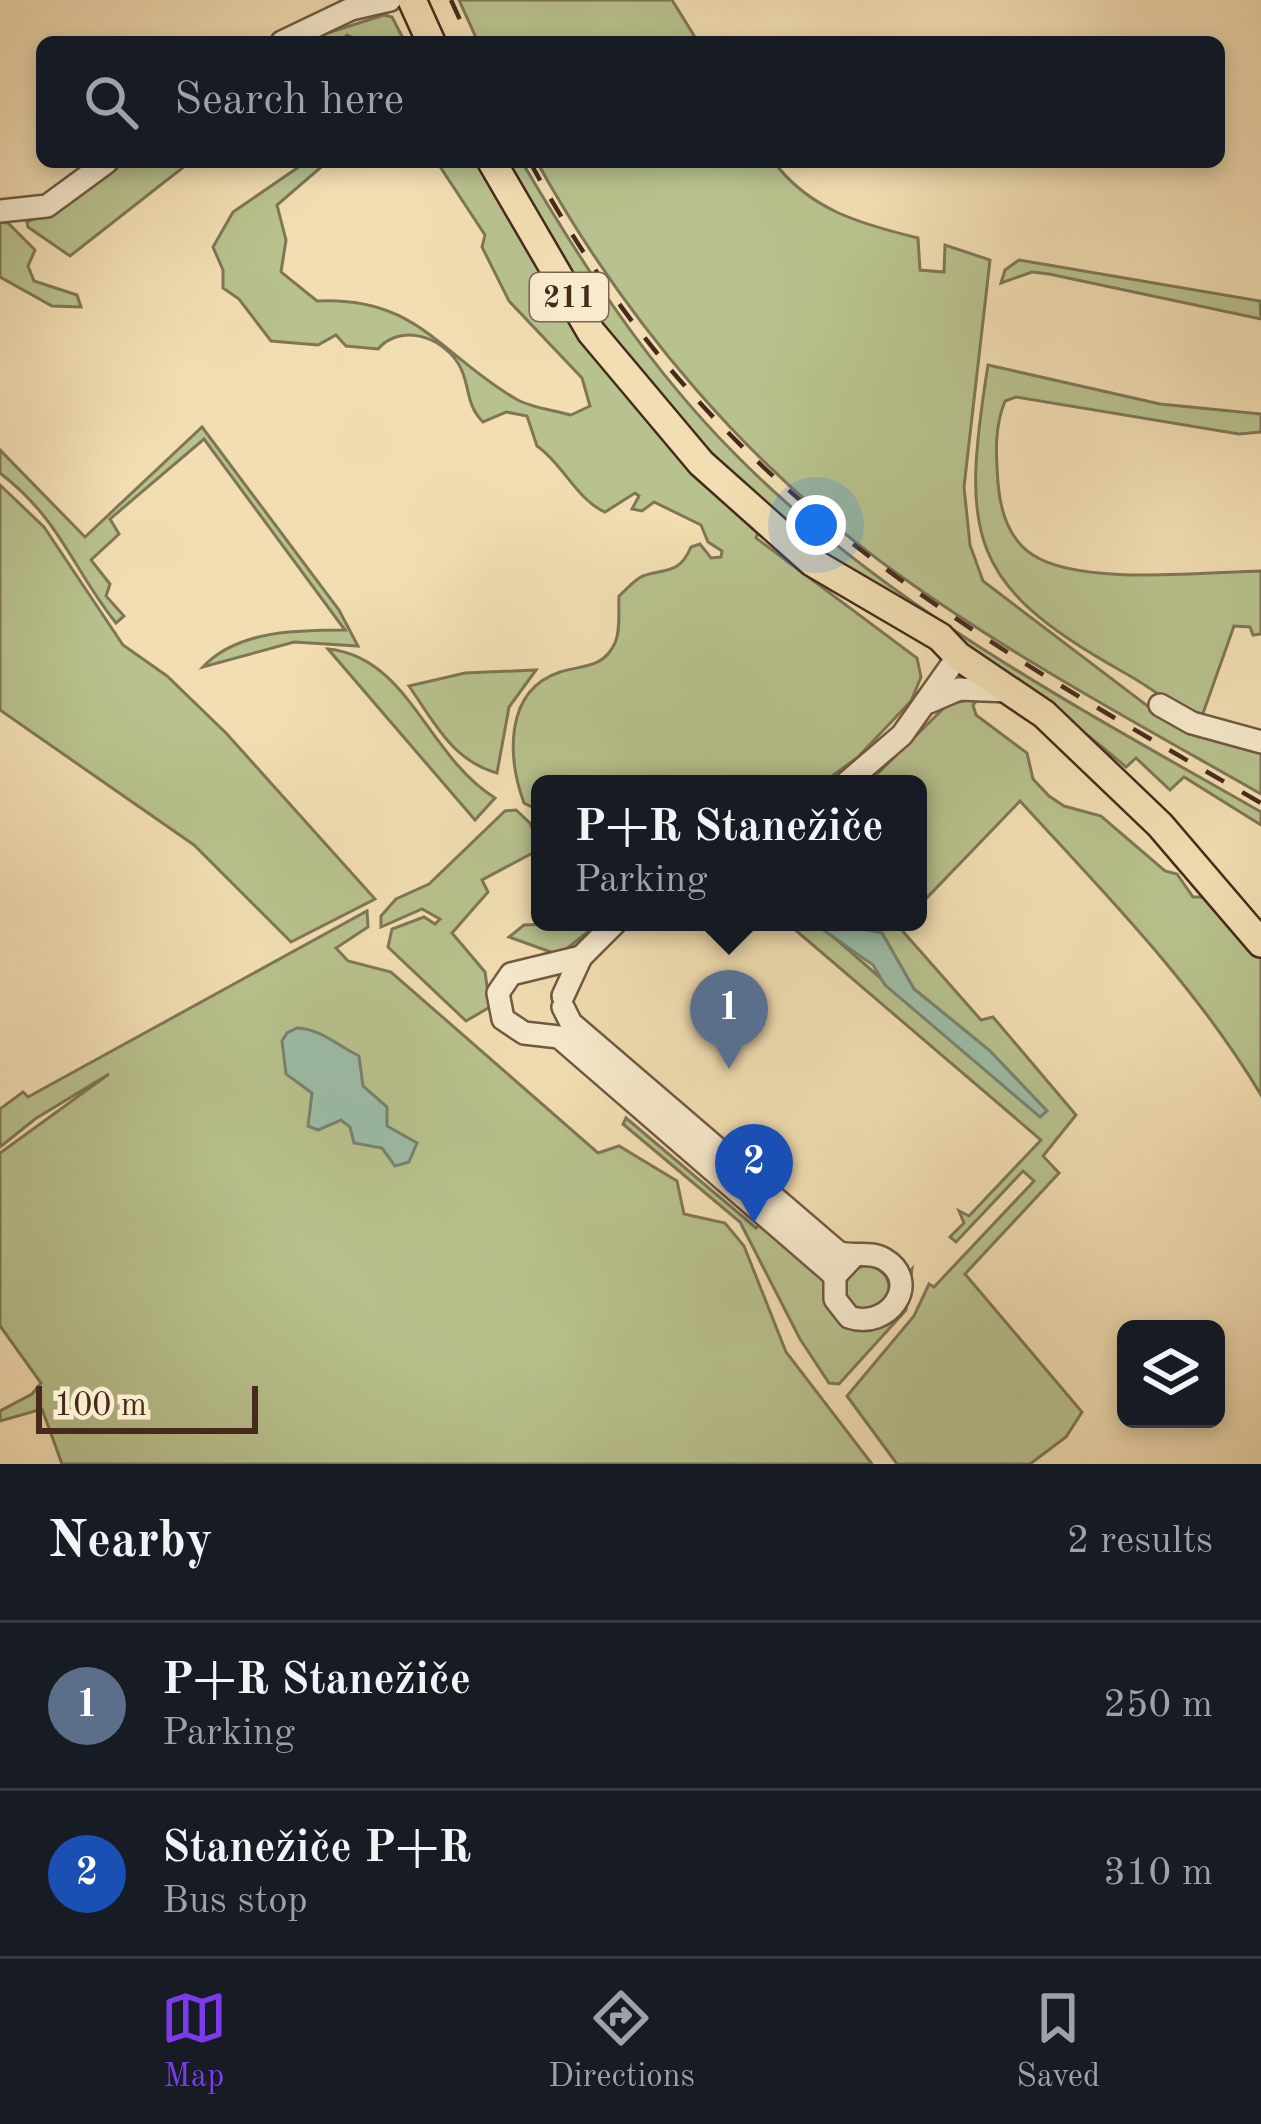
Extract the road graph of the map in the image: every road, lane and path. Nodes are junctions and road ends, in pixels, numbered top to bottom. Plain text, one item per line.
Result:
1 (389, 0) edge
2 (412, 0) edge
3 (295, 36) edge
4 (428, 36) edge
5 (99, 168) edge
6 (495, 168) edge
7 (0, 211) edge
8 (958, 656) junction
9 (1013, 692) junction
10 (928, 703) junction
11 (1160, 705) dead end
12 (1261, 742) edge
13 (856, 775) edge
14 (607, 931) edge
15 (1261, 944) edge
16 (581, 957) junction
17 (541, 969) junction
18 (563, 1002) junction
19 (542, 1031) junction
20 (853, 1257) junction
21 (835, 1276) junction

1 - 3 street
2 - 4 main road
5 - 7 street
6 - 8 main road, 211
8 - 9 main road, 211
8 - 10 street
9 - 10 street
9 - 15 main road, 211
10 - 13 street
11 - 12 street
14 - 16 street
16 - 17 street
16 - 18 street
17 - 18 street
17 - 19 street
18 - 19 street
18 - 20 street
19 - 21 street
20 - 21 street
20 - 21 street

